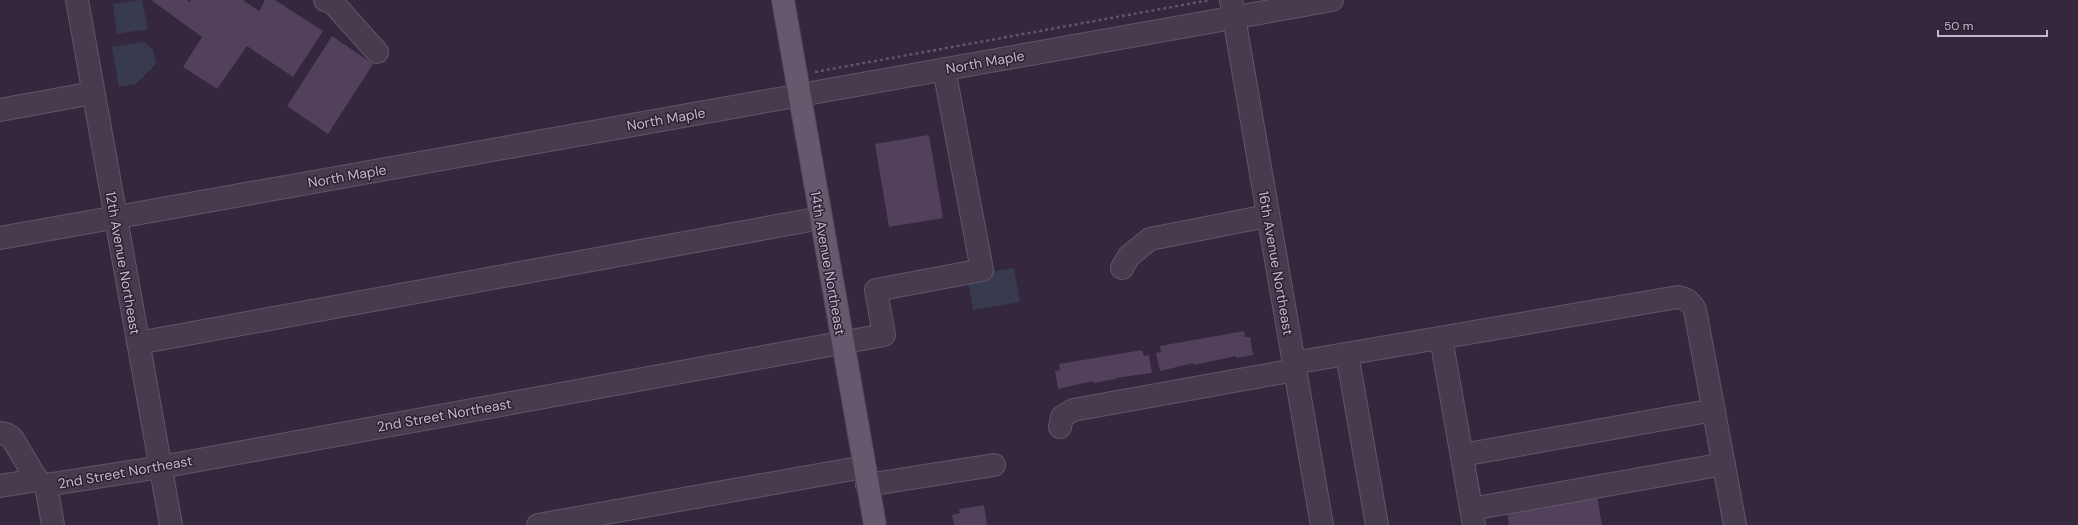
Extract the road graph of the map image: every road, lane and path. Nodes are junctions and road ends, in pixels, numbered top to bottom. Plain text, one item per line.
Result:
1 (77, 0) edge
2 (325, 0) edge
3 (783, 0) edge
4 (1210, 0) edge
5 (1332, 0) edge
6 (1233, 9) edge
7 (377, 52) dead end
8 (944, 69) junction
9 (815, 72) dead end
10 (93, 93) junction
11 (800, 94) junction
12 (0, 110) edge
13 (1267, 216) junction
14 (115, 218) junction
15 (821, 218) junction
16 (0, 238) edge
17 (1122, 268) dead end
18 (1441, 338) junction
19 (138, 343) junction
20 (842, 343) junction
21 (1347, 354) junction
22 (1294, 367) junction
23 (1714, 410) junction
24 (1060, 427) dead end
25 (0, 433) edge
26 (1462, 455) junction
27 (1724, 464) junction
28 (994, 466) dead end
29 (160, 467) junction
30 (866, 476) junction
31 (41, 483) junction
32 (0, 486) edge
33 (1473, 517) edge
34 (53, 525) edge
35 (171, 525) edge
36 (538, 525) edge
37 (875, 525) edge
38 (1322, 525) edge
39 (1377, 525) edge
40 (1736, 525) edge

1 - 10 street, 12th Avenue Northeast
2 - 7 street
3 - 11 main road, 14th Avenue Northeast
4 - 9 path
5 - 6 street, North Maple
6 - 8 street, North Maple
6 - 13 street, 16th Avenue Northeast
8 - 11 street, North Maple
8 - 20 street, 2nd Street Northeast
10 - 12 street
10 - 14 street, 12th Avenue Northeast
11 - 14 street, North Maple
11 - 15 main road, 14th Avenue Northeast
13 - 17 street
13 - 22 street, 16th Avenue Northeast
14 - 16 street, North Maple
14 - 19 street, 12th Avenue Northeast
15 - 19 street
15 - 20 main road, 14th Avenue Northeast
18 - 21 street
18 - 23 street
18 - 26 street
19 - 29 street, 12th Avenue Northeast
20 - 29 street, 2nd Street Northeast
20 - 30 main road, 14th Avenue Northeast
21 - 22 street
21 - 39 street
22 - 24 street
22 - 38 street, 16th Avenue Northeast
23 - 26 street
23 - 27 street
25 - 31 street
26 - 33 street
27 - 33 street
27 - 40 street
28 - 30 street
29 - 31 street, 2nd Street Northeast
29 - 35 street, 12th Avenue Northeast
30 - 36 street
30 - 37 main road, 14th Avenue Northeast
31 - 32 street, 2nd Street Northeast
31 - 34 street

